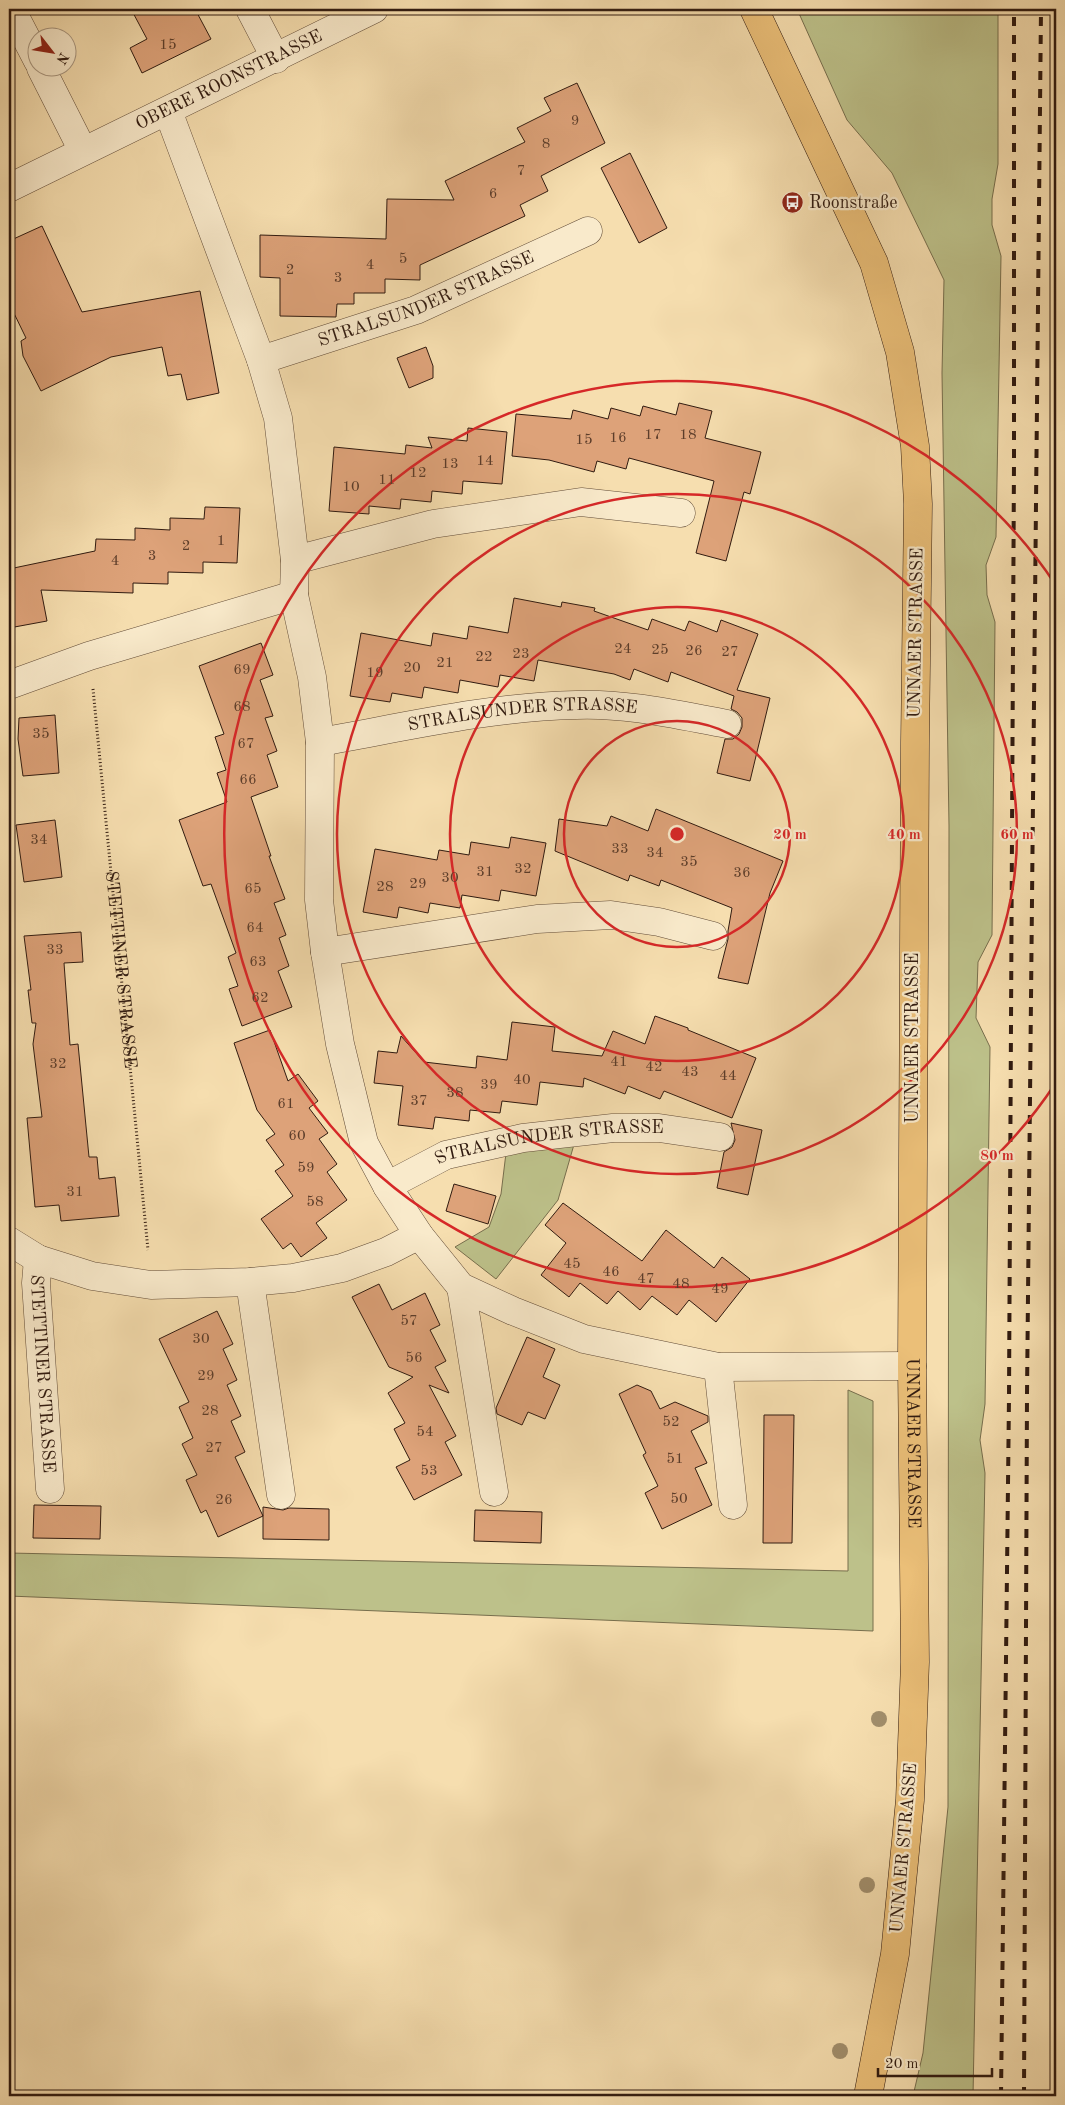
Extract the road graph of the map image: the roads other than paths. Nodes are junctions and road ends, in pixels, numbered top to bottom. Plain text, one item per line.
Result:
1 (12, 9) edge
2 (250, 9) edge
3 (374, 9) edge
4 (754, 9) edge
5 (28, 41) edge
6 (276, 59) junction
7 (46, 78) edge
8 (168, 111) junction
9 (82, 151) junction
10 (9, 188) edge
11 (588, 231) dead end
12 (261, 360) junction
13 (681, 513) dead end
14 (295, 560) junction
15 (294, 594) junction
16 (9, 685) edge
17 (727, 724) dead end
18 (320, 742) junction
19 (713, 936) dead end
20 (325, 952) junction
21 (720, 1137) dead end
22 (387, 1186) junction
23 (419, 1235) junction
24 (9, 1241) edge
25 (38, 1259) junction
26 (250, 1282) junction
27 (461, 1287) junction
28 (912, 1366) junction
29 (718, 1367) junction
30 (50, 1489) dead end
31 (494, 1492) dead end
32 (281, 1495) dead end
33 (733, 1505) dead end
34 (868, 2096) edge

1 - 5 street
2 - 6 street
3 - 6 street, OBERE ROONSTRASSE
4 - 28 main road, UNNAER STRASSE
6 - 8 street, OBERE ROONSTRASSE
7 - 9 street
8 - 9 street, OBERE ROONSTRASSE
8 - 12 street
9 - 10 street, OBERE ROONSTRASSE
11 - 12 street, STRALSUNDER STRASSE
12 - 14 street
13 - 14 street
14 - 15 street
15 - 16 street
15 - 18 street
17 - 18 street, STRALSUNDER STRASSE
18 - 20 street
19 - 20 street
20 - 22 street
21 - 22 street, STRALSUNDER STRASSE
22 - 23 street
23 - 26 street, STETTINER STRASSE
23 - 27 street
24 - 25 street, STETTINER STRASSE
25 - 26 street, STETTINER STRASSE
25 - 30 street, STETTINER STRASSE
26 - 32 street
27 - 29 street
27 - 31 street
28 - 29 street
28 - 34 main road, UNNAER STRASSE
29 - 33 street

